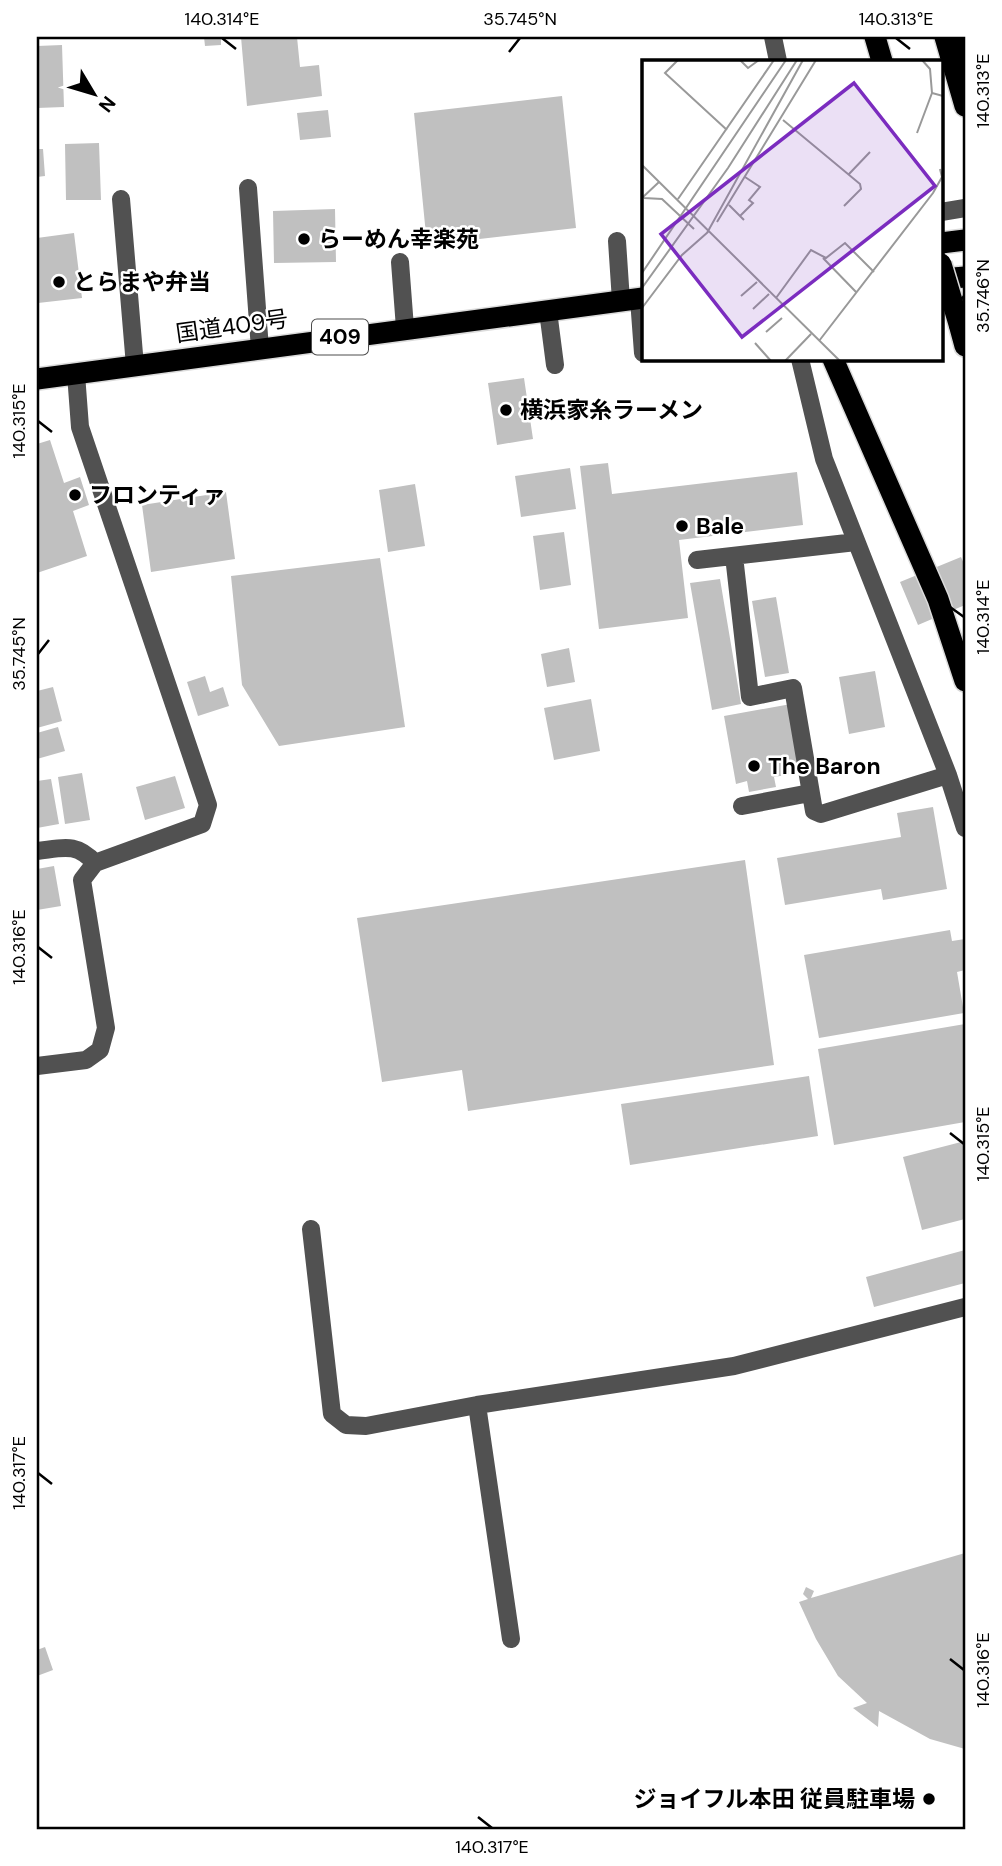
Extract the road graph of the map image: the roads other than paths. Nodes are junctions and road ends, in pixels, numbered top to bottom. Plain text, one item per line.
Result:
1 (773, 37) edge
2 (875, 37) edge
3 (945, 37) edge
4 (962, 37) edge
5 (965, 59) edge
6 (778, 60) edge
7 (882, 60) edge
8 (965, 106) edge
9 (248, 188) dead end
10 (121, 199) dead end
11 (965, 208) edge
12 (942, 212) edge
13 (965, 240) edge
14 (617, 241) dead end
15 (942, 243) edge
16 (400, 262) dead end
17 (942, 267) edge
18 (965, 276) edge
19 (942, 279) edge
20 (634, 299) edge
21 (548, 310) junction
22 (405, 328) junction
23 (965, 346) edge
24 (642, 347) edge
25 (260, 349) junction
26 (800, 360) edge
27 (833, 360) edge
28 (555, 365) dead end
29 (135, 366) junction
30 (76, 374) junction
31 (37, 379) edge
32 (856, 542) junction
33 (734, 556) junction
34 (697, 560) dead end
35 (965, 681) edge
36 (948, 775) junction
37 (810, 793) junction
38 (742, 806) dead end
39 (965, 828) edge
40 (37, 852) edge
41 (95, 863) junction
42 (37, 1066) edge
43 (311, 1228) dead end
44 (965, 1307) edge
45 (477, 1405) junction
46 (511, 1639) dead end

1 - 6 street
2 - 7 highway
3 - 8 highway
4 - 5 highway
9 - 25 street
10 - 29 street
11 - 12 street
13 - 15 highway
14 - 20 street
16 - 22 street
17 - 23 highway, bridge
18 - 19 highway
20 - 21 highway, 国道409号 / 409
20 - 24 street
21 - 22 highway, 国道409号 / 409
21 - 28 street
22 - 25 highway, 国道409号 / 409
25 - 29 highway, 国道409号 / 409
26 - 32 street
27 - 35 highway
29 - 30 highway, 国道409号 / 409
30 - 31 highway, 国道409号 / 409
30 - 41 street
32 - 33 street
32 - 36 street
33 - 34 street
33 - 37 street
36 - 37 street
36 - 39 street
37 - 38 street
40 - 41 street
41 - 42 street
43 - 45 street
44 - 45 street
45 - 46 street

